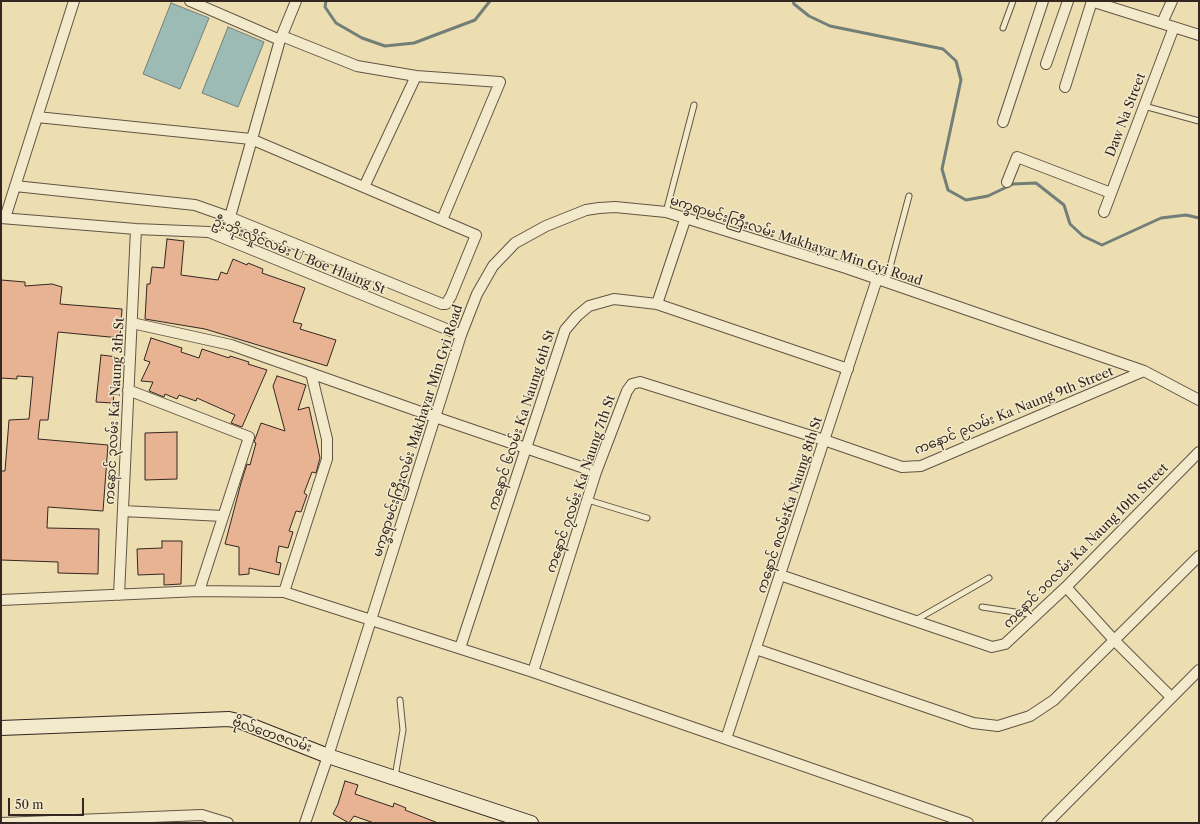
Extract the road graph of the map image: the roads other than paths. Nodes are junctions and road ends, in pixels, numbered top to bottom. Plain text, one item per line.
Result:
1 (74, 1) edge
2 (190, 1) edge
3 (296, 1) edge
4 (1013, 1) edge
5 (1043, 1) edge
6 (1068, 1) edge
7 (1092, 1) edge
8 (1172, 1) edge
9 (1162, 23) junction
10 (1174, 27) junction
11 (1003, 28) dead end
12 (1199, 35) edge
13 (281, 38) junction
14 (1046, 64) dead end
15 (416, 76) junction
16 (1064, 87) dead end
17 (694, 105) dead end
18 (1144, 106) junction
19 (38, 117) junction
20 (1199, 121) edge
21 (1003, 122) dead end
22 (251, 139) junction
23 (1007, 182) dead end
24 (15, 186) junction
25 (364, 187) junction
26 (1111, 194) junction
27 (909, 196) dead end
28 (666, 212) junction
29 (1104, 212) dead end
30 (229, 217) junction
31 (3, 218) edge
32 (686, 218) junction
33 (442, 220) junction
34 (136, 229) junction
35 (224, 238) junction
36 (882, 280) junction
37 (657, 304) junction
38 (132, 323) junction
39 (461, 335) junction
40 (848, 369) junction
41 (1144, 372) junction
42 (311, 373) junction
43 (128, 390) junction
44 (1199, 400) edge
45 (435, 417) junction
46 (824, 440) junction
47 (526, 448) junction
48 (1199, 452) edge
49 (596, 472) junction
50 (588, 500) junction
51 (123, 511) junction
52 (223, 516) junction
53 (647, 518) dead end
54 (1199, 556) edge
55 (780, 575) junction
56 (989, 578) dead end
57 (1066, 587) junction
58 (199, 591) junction
59 (284, 592) junction
60 (119, 595) junction
61 (1, 600) edge
62 (982, 607) dead end
63 (1035, 615) junction
64 (370, 619) junction
65 (913, 621) junction
66 (1114, 640) junction
67 (460, 648) junction
68 (756, 649) junction
69 (1199, 670) edge
70 (533, 672) junction
71 (1171, 697) junction
72 (400, 700) dead end
73 (1, 728) edge
74 (726, 739) junction
75 (328, 756) junction
76 (395, 778) junction
77 (201, 819) edge
78 (110, 821) edge
79 (1, 823) edge
80 (24, 823) edge
81 (228, 823) edge
82 (305, 823) edge
83 (531, 823) edge
84 (968, 823) edge
85 (1047, 823) edge

1 - 19 street
2 - 13 street
3 - 13 street
4 - 11 lane
5 - 21 street
6 - 14 street
7 - 9 street
7 - 16 street
8 - 9 street
9 - 10 street
10 - 12 street
10 - 18 street, Daw Na Street
13 - 15 street
13 - 22 street
15 - 25 street
15 - 33 street
17 - 28 lane
18 - 20 lane
18 - 26 street, Daw Na Street
19 - 22 street
19 - 24 street
22 - 25 street
22 - 30 street
23 - 26 street
24 - 30 street
24 - 31 street
25 - 33 street
26 - 29 street, Daw Na Street
27 - 36 lane
28 - 32 street, မက္ခရာမင်းကြီးလမ်း Makhayar Min Gyi Road
28 - 39 street, မက္ခရာမင်းကြီးလမ်း Makhayar Min Gyi Road
30 - 33 street
30 - 35 street
31 - 34 street, ဦးဘိုးလှိုင်လမ်း U Boe Hlaing St
32 - 36 street, မက္ခရာမင်းကြီးလမ်း Makhayar Min Gyi Road
32 - 37 street
34 - 35 street, ဦးဘိုးလှိုင်လမ်း U Boe Hlaing St
34 - 38 street, ကနောင် ၃လမ်း Ka Naung 3th St
35 - 39 street, ဦးဘိုးလှိုင်လမ်း U Boe Hlaing St
36 - 40 street, ကနောင် ၈လမ်းKa Naung 8th St
36 - 41 street, မက္ခရာမင်းကြီးလမ်း Makhayar Min Gyi Road
37 - 40 street, ကနောင် ၆လမ်း Ka Naung 6th St
37 - 47 street, ကနောင် ၆လမ်း Ka Naung 6th St
38 - 42 street
38 - 43 street, ကနောင် ၃လမ်း Ka Naung 3th St
39 - 45 street, မက္ခရာမင်းကြီးလမ်း Makhayar Min Gyi Road
40 - 46 street, ကနောင် ၈လမ်းKa Naung 8th St
41 - 44 street, မက္ခရာမင်းကြီးလမ်း Makhayar Min Gyi Road
41 - 46 street, ကနောင် ၉လမ်း Ka Naung 9th Street
42 - 45 street
42 - 59 street
43 - 51 street, ကနောင် ၃လမ်း Ka Naung 3th St
43 - 52 street
45 - 47 street
45 - 64 street, မက္ခရာမင်းကြီးလမ်း Makhayar Min Gyi Road
46 - 49 street, ကနောင် ၇လမ်း Ka Naung 7th St
46 - 55 street, ကနောင် ၈လမ်းKa Naung 8th St
47 - 49 street
47 - 67 street, ကနောင် ၆လမ်း Ka Naung 6th St
48 - 57 street, ကနောင် ၁၀လမ်း Ka Naung 10th Street
49 - 50 street, ကနောင် ၇လမ်း Ka Naung 7th St
50 - 53 lane
50 - 70 street, ကနောင် ၇လမ်း Ka Naung 7th St
51 - 52 street
51 - 60 street, ကနောင် ၃လမ်း Ka Naung 3th St
52 - 58 street
54 - 66 street
55 - 65 street, ကနောင် ၁၀လမ်း Ka Naung 10th Street
55 - 68 street, ကနောင် ၈လမ်းKa Naung 8th St
56 - 65 lane
57 - 63 street, ကနောင် ၁၀လမ်း Ka Naung 10th Street
57 - 66 street
58 - 59 street
58 - 60 street
59 - 64 street
60 - 61 street
62 - 63 lane
63 - 65 street, ကနောင် ၁၀လမ်း Ka Naung 10th Street
64 - 67 street
64 - 75 street, မက္ခရာမင်းကြီးလမ်း Makhayar Min Gyi Road
66 - 68 street
66 - 71 street
67 - 70 street
68 - 74 street, ကနောင် ၈လမ်းKa Naung 8th St
69 - 71 street
70 - 74 street
71 - 85 street
72 - 76 lane
73 - 75 main road, ဗိုလ်တေဇလမ်း
74 - 84 street
75 - 76 main road, ဗိုလ်တေဇလမ်း
75 - 82 street, မက္ခရာမင်းကြီးလမ်း Makhayar Min Gyi Road
76 - 83 main road, ဗိုလ်တေဇလမ်း
77 - 78 street
77 - 81 street
78 - 80 street
79 - 80 street

